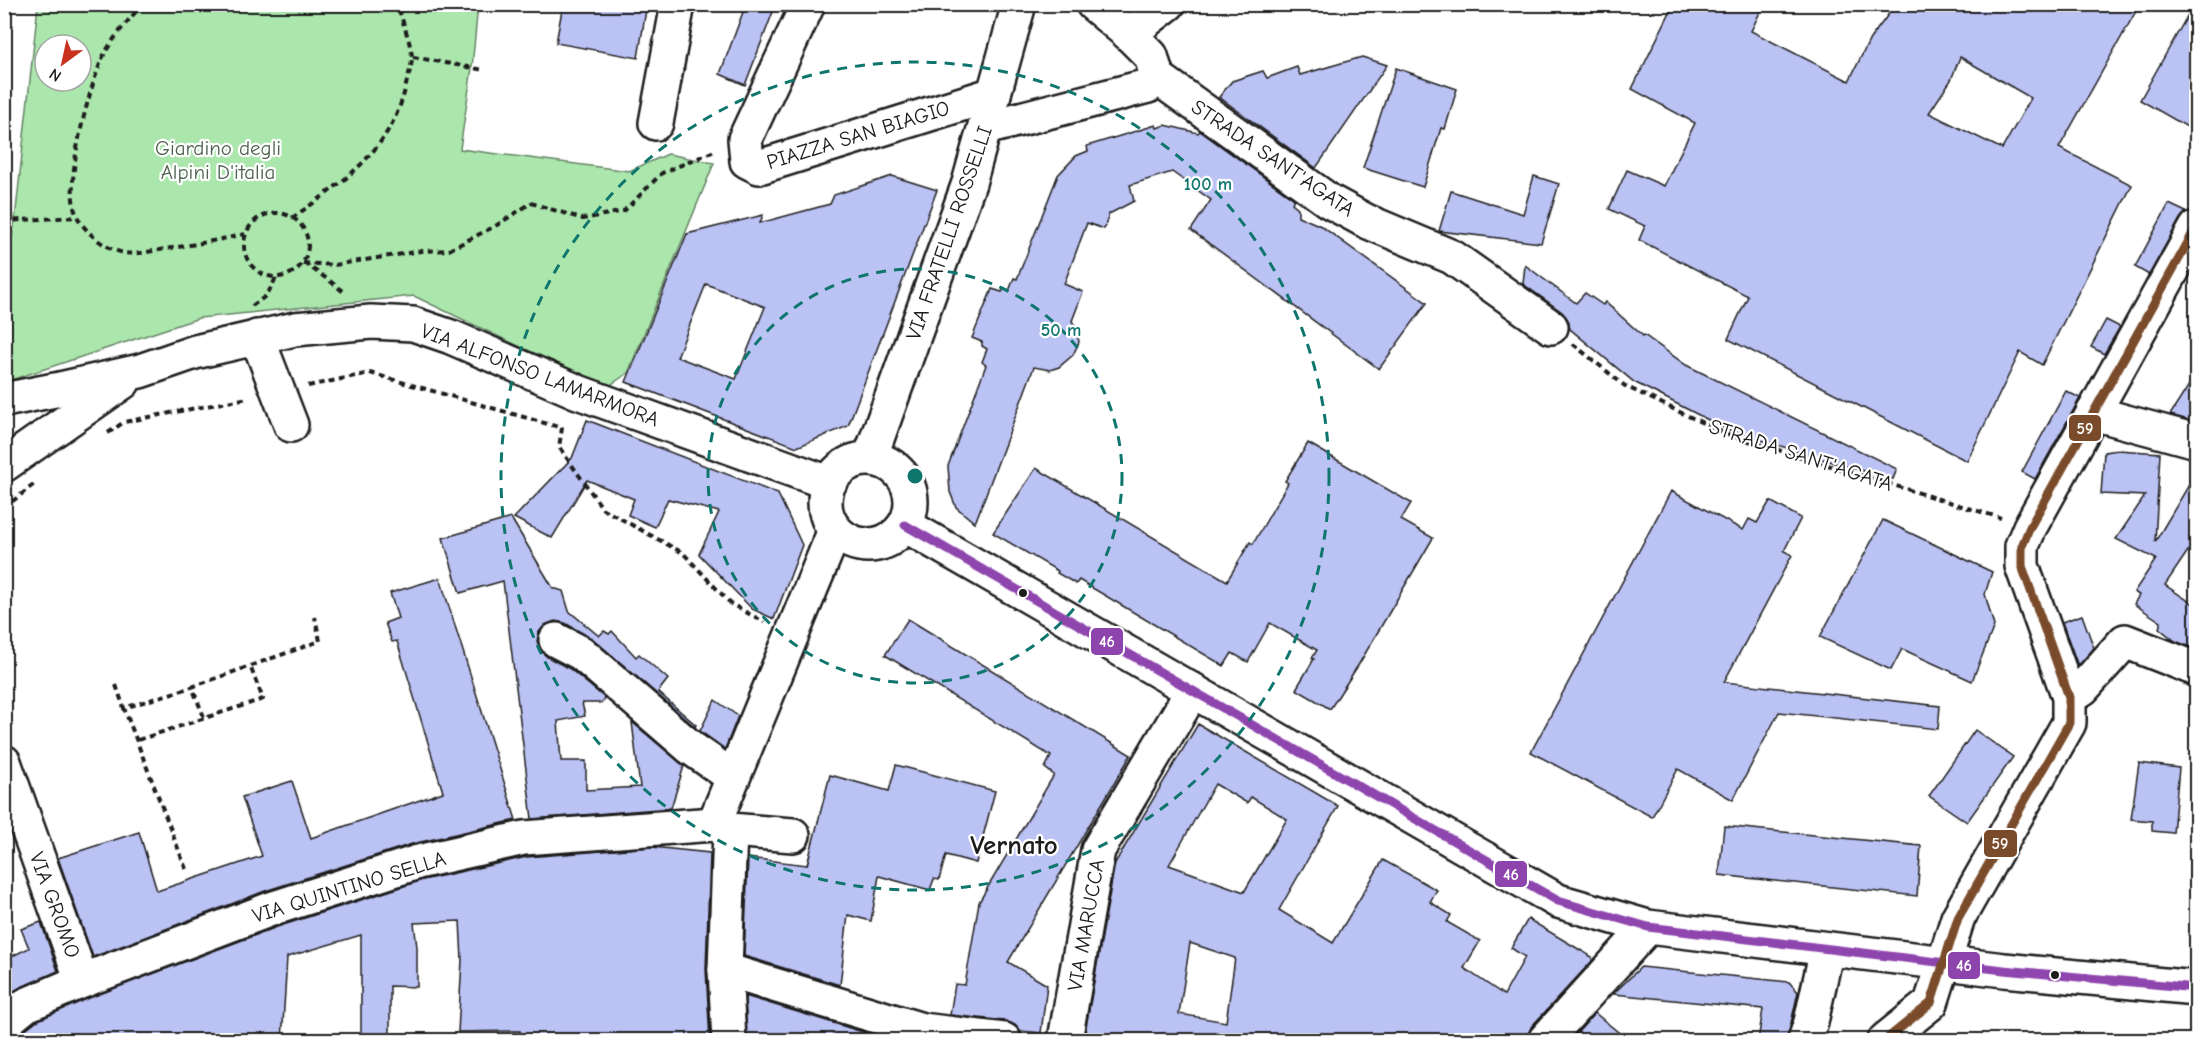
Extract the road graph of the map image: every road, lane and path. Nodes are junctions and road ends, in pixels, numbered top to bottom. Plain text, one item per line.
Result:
1 (143, 4) edge
2 (397, 4) edge
3 (678, 4) edge
4 (808, 4) edge
5 (1019, 4) edge
6 (1093, 4) edge
7 (1168, 4) edge
8 (1129, 34) junction
9 (412, 57) junction
10 (484, 70) dead end
11 (1157, 77) junction
12 (994, 94) junction
13 (656, 123) dead end
14 (985, 128) junction
15 (745, 138) junction
16 (77, 217) junction
17 (292, 218) junction
18 (4, 221) edge
19 (2196, 228) edge
20 (246, 234) junction
21 (303, 263) junction
22 (371, 322) junction
23 (1551, 327) joint
24 (257, 337) junction
25 (140, 371) junction
26 (4, 400) edge
27 (2093, 413) junction
28 (291, 425) dead end
29 (562, 428) dead end
30 (2196, 441) edge
31 (870, 458) junction
32 (4, 465) edge
33 (829, 483) junction
34 (905, 525) junction
35 (2030, 527) junction
36 (835, 530) junction
37 (315, 617) dead end
38 (791, 636) junction
39 (556, 640) dead end
40 (250, 666) junction
41 (2196, 669) edge
42 (116, 685) dead end
43 (192, 687) junction
44 (1193, 690) junction
45 (2069, 697) junction
46 (124, 708) junction
47 (204, 717) junction
48 (138, 740) junction
49 (4, 762) edge
50 (733, 777) junction
51 (722, 827) junction
52 (793, 835) dead end
53 (186, 869) dead end
54 (1648, 927) junction
55 (1827, 949) junction
56 (1944, 963) junction
57 (725, 970) junction
58 (82, 981) junction
59 (2196, 988) edge
60 (4, 1023) edge
61 (1812, 1034) edge
62 (729, 1041) edge
63 (1004, 1041) edge
64 (1065, 1041) edge
65 (1545, 1041) edge
66 (1885, 1041) edge

1 - 16 path
2 - 9 path
3 - 13 street
4 - 15 street, PIAZZA SAN BIAGIO
5 - 12 street, VIA FRATELLI ROSSELLI
6 - 8 street
7 - 8 street
8 - 11 street
9 - 10 path
9 - 17 path
11 - 14 street
11 - 23 street, STRADA SANT'AGATA
12 - 14 street, VIA FRATELLI ROSSELLI
12 - 15 street, PIAZZA SAN BIAGIO
14 - 31 street, VIA FRATELLI ROSSELLI
15 - 21 path
16 - 18 path
16 - 20 path
17 - 20 path
17 - 21 path
19 - 27 street
20 - 21 path
21 - 22 path
22 - 24 street, VIA ALFONSO LAMARMORA
22 - 33 street, VIA ALFONSO LAMARMORA
23 - 35 path, STRADA SANT'AGATA
24 - 25 street, VIA ALFONSO LAMARMORA
24 - 28 street
25 - 26 street, VIA ALFONSO LAMARMORA
25 - 32 street, VIA ALFONSO LAMARMORA
27 - 30 street
27 - 35 street
29 - 38 path
31 - 33 street
31 - 34 street
33 - 36 street
34 - 36 street
34 - 44 street
35 - 45 street
36 - 38 street
37 - 40 path
38 - 50 street
39 - 50 street
40 - 43 path
40 - 47 path
41 - 45 street
42 - 46 path
43 - 46 path
43 - 47 path
44 - 54 street
44 - 64 street, VIA MARUCCA
45 - 56 street
46 - 48 path
47 - 48 path
48 - 53 path
49 - 58 street, VIA GROMO
50 - 51 street
51 - 52 street, VIA QUINTINO SELLA
51 - 57 street
51 - 58 street, VIA QUINTINO SELLA
54 - 55 street
54 - 65 street
55 - 56 street
55 - 61 street
56 - 59 street
56 - 66 street
57 - 62 street
57 - 63 street
58 - 60 street, VIA QUINTINO SELLA

